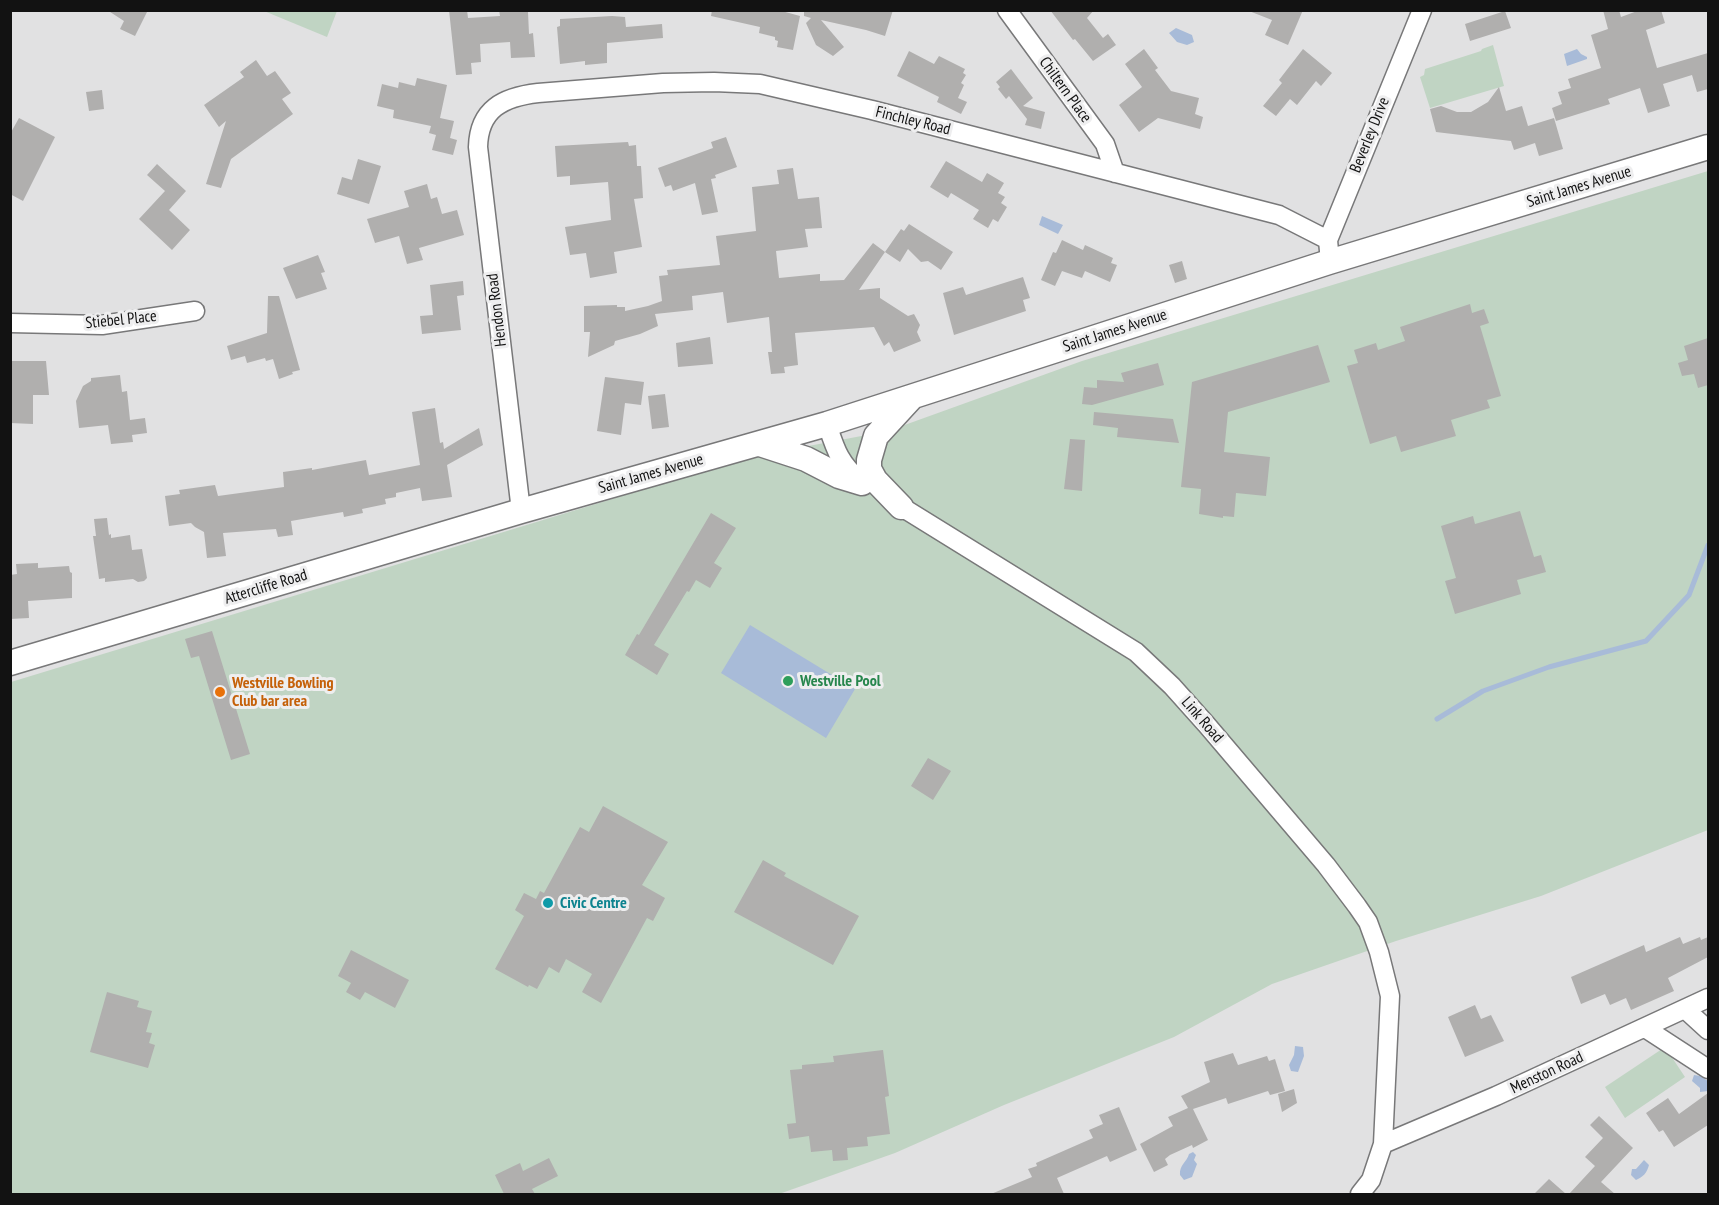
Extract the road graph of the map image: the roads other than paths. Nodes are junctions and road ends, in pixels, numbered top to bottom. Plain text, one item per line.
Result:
1 (1007, 10) edge
2 (1422, 10) edge
3 (489, 111) joint
4 (1708, 147) edge
5 (1116, 173) junction
6 (1328, 251) junction
7 (195, 311) dead end
8 (10, 323) edge
9 (913, 396) junction
10 (827, 424) junction
11 (760, 444) junction
12 (862, 483) junction
13 (901, 507) junction
14 (521, 511) junction
15 (10, 663) edge
16 (1708, 998) edge
17 (1685, 1009) junction
18 (1645, 1028) junction
19 (1708, 1030) edge
20 (1708, 1069) edge
21 (1383, 1144) junction
22 (1360, 1194) edge

1 - 5 street, Chiltern Place
2 - 6 street, Beverley Drive
3 - 5 street, Finchley Road
3 - 14 street, Hendon Road
4 - 6 main road, Saint James Avenue
5 - 6 street, Finchley Road
6 - 9 main road, Saint James Avenue
7 - 8 street, Stiebel Place
9 - 10 main road, Saint James Avenue
9 - 13 main road
10 - 11 main road, Saint James Avenue
10 - 12 street, Link Road
11 - 12 main road
11 - 14 main road, Saint James Avenue
12 - 13 street, Link Road
13 - 21 street, Link Road
14 - 15 main road, Attercliffe Road
16 - 17 street, Menston Road
17 - 18 street, Menston Road
17 - 19 street
18 - 20 street
18 - 21 street, Menston Road
21 - 22 street, Link Road

